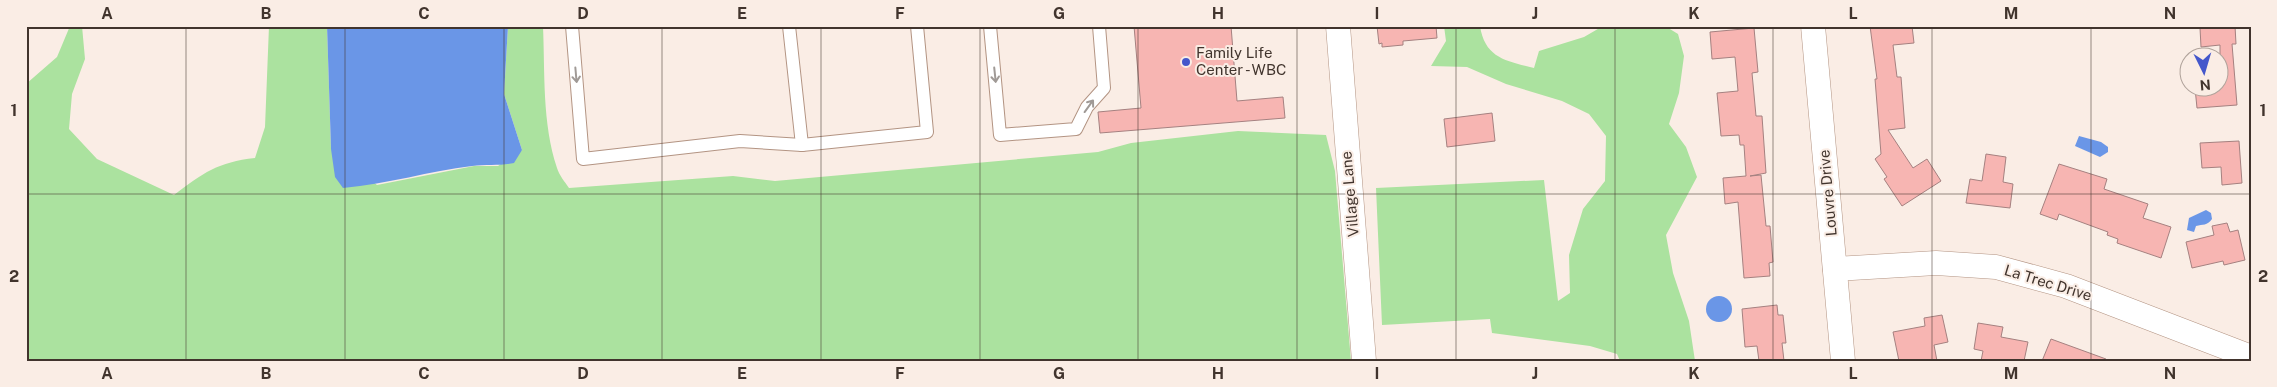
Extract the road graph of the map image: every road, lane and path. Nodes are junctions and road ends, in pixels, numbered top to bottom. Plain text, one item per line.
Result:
1 (572, 26) edge
2 (789, 26) edge
3 (917, 26) edge
4 (990, 26) edge
5 (1099, 26) edge
6 (1338, 26) edge
7 (1813, 26) edge
8 (802, 145) junction
9 (1835, 269) junction
10 (2251, 357) edge
11 (1364, 361) edge
12 (1843, 361) edge

1 -> 8 lane
2 - 8 lane
3 - 8 lane
4 -> 5 lane
6 - 11 street, Village Lane
7 - 9 street, Louvre Drive
9 - 10 street, La Trec Drive
9 - 12 street, Louvre Drive

